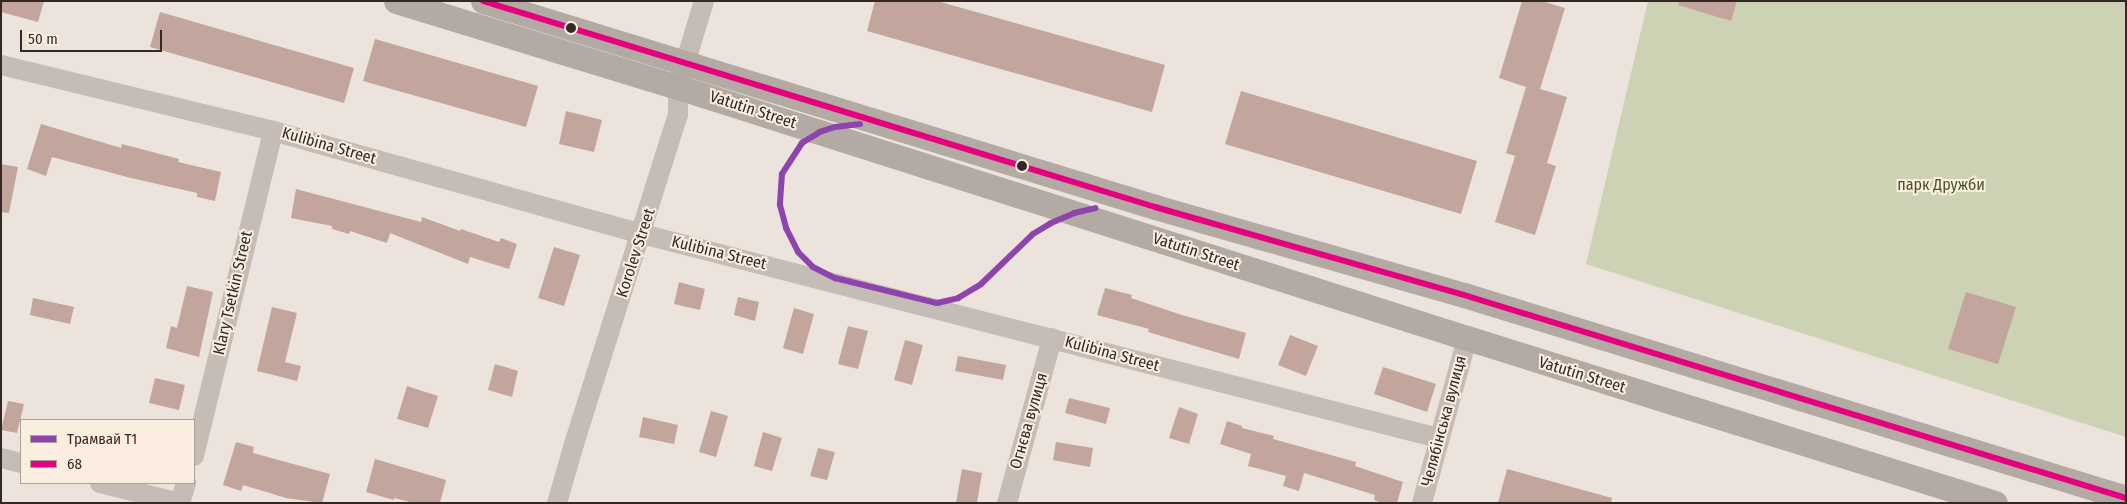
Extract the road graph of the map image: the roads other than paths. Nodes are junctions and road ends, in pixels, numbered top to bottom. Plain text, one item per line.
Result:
1 (396, 1) edge
2 (483, 1) edge
3 (704, 1) edge
4 (685, 62) junction
5 (1, 65) edge
6 (678, 87) junction
7 (273, 131) junction
8 (642, 234) junction
9 (1052, 338) junction
10 (1467, 338) junction
11 (1438, 438) junction
12 (195, 452) edge
13 (1, 458) edge
14 (20, 463) edge
15 (104, 484) edge
16 (186, 484) edge
17 (2126, 498) edge
18 (180, 503) edge
19 (557, 503) edge
20 (1006, 503) edge
21 (1422, 503) edge
22 (1995, 503) edge

1 - 6 main road, Vatutin Street
2 - 4 main road, Vatutin Street
3 - 4 street, Korolev Street
4 - 6 street, Korolev Street
4 - 17 main road, Vatutin Street
5 - 7 street, Kulibina Street
6 - 8 street, Korolev Street
6 - 10 main road, Vatutin Street
7 - 8 street, Kulibina Street
7 - 12 street, Klary Tsetkin Street
8 - 9 street, Kulibina Street
8 - 19 street, Korolev Street
9 - 11 street, Kulibina Street
9 - 20 street, Огнєва вулиця
10 - 11 street, Челябінська вулиця
10 - 22 main road, Vatutin Street
11 - 21 street, Челябінська вулиця
13 - 14 street
15 - 18 street
16 - 18 street

